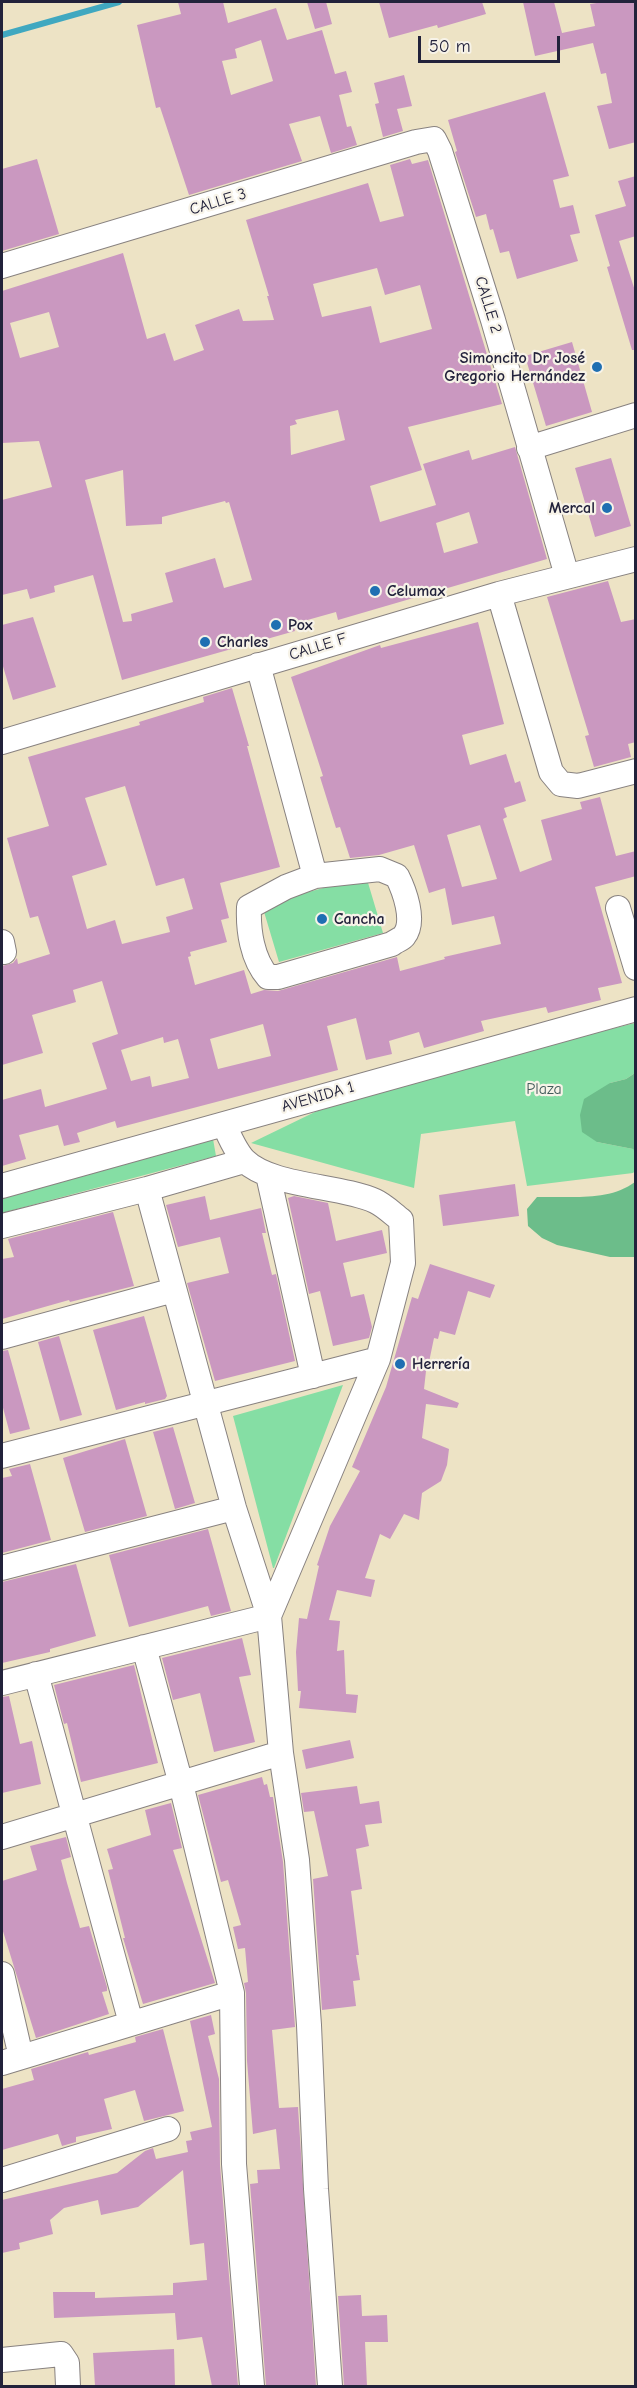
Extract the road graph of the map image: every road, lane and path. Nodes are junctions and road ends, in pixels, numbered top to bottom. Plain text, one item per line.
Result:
1 (434, 139) joint
2 (2, 266) edge
3 (636, 415) edge
4 (530, 448) junction
5 (636, 559) edge
6 (567, 576) junction
7 (499, 594) junction
8 (258, 665) junction
9 (2, 742) edge
10 (636, 771) edge
11 (315, 876) junction
12 (618, 908) dead end
13 (636, 968) edge
14 (636, 1008) edge
15 (224, 1124) junction
16 (244, 1161) junction
17 (268, 1175) junction
18 (2, 1186) edge
19 (147, 1189) junction
20 (2, 1226) edge
21 (174, 1290) junction
22 (2, 1337) edge
23 (378, 1359) junction
24 (313, 1376) junction
25 (205, 1405) junction
26 (2, 1455) edge
27 (234, 1508) junction
28 (2, 1568) edge
29 (269, 1616) junction
30 (144, 1647) junction
31 (36, 1674) junction
32 (2, 1683) edge
33 (281, 1753) junction
34 (181, 1784) junction
35 (74, 1815) junction
36 (2, 1837) edge
37 (2, 1974) edge
38 (232, 1993) junction
39 (131, 2023) junction
40 (11, 2060) edge
41 (168, 2129) dead end
42 (2, 2180) edge
43 (2, 2360) edge
44 (68, 2386) edge
45 (252, 2386) edge
46 (330, 2386) edge

1 - 2 street, CALLE 3
1 - 4 street, CALLE 2
3 - 4 street
4 - 6 street, CALLE 2
5 - 6 street, CALLE F
6 - 7 street, CALLE F
7 - 8 street, CALLE F
7 - 10 street
8 - 9 street, CALLE F
8 - 11 street
11 - 11 street
12 - 13 street
14 - 15 street, AVENIDA 1
15 - 16 street
15 - 18 street, AVENIDA 1
16 - 17 street
16 - 19 street
17 - 23 street
17 - 24 street
19 - 20 street
19 - 21 street
21 - 22 street
21 - 25 street
23 - 24 street
23 - 29 street
24 - 25 street
25 - 26 street
25 - 27 street
27 - 28 street
27 - 29 street
29 - 30 street
29 - 33 street
30 - 31 street
30 - 34 street
31 - 32 street
31 - 35 street
33 - 34 street
33 - 46 street
34 - 35 street
34 - 38 street
35 - 36 street
35 - 39 street
37 - 40 street
38 - 39 street
38 - 45 street
39 - 40 street
41 - 42 street
43 - 44 street

